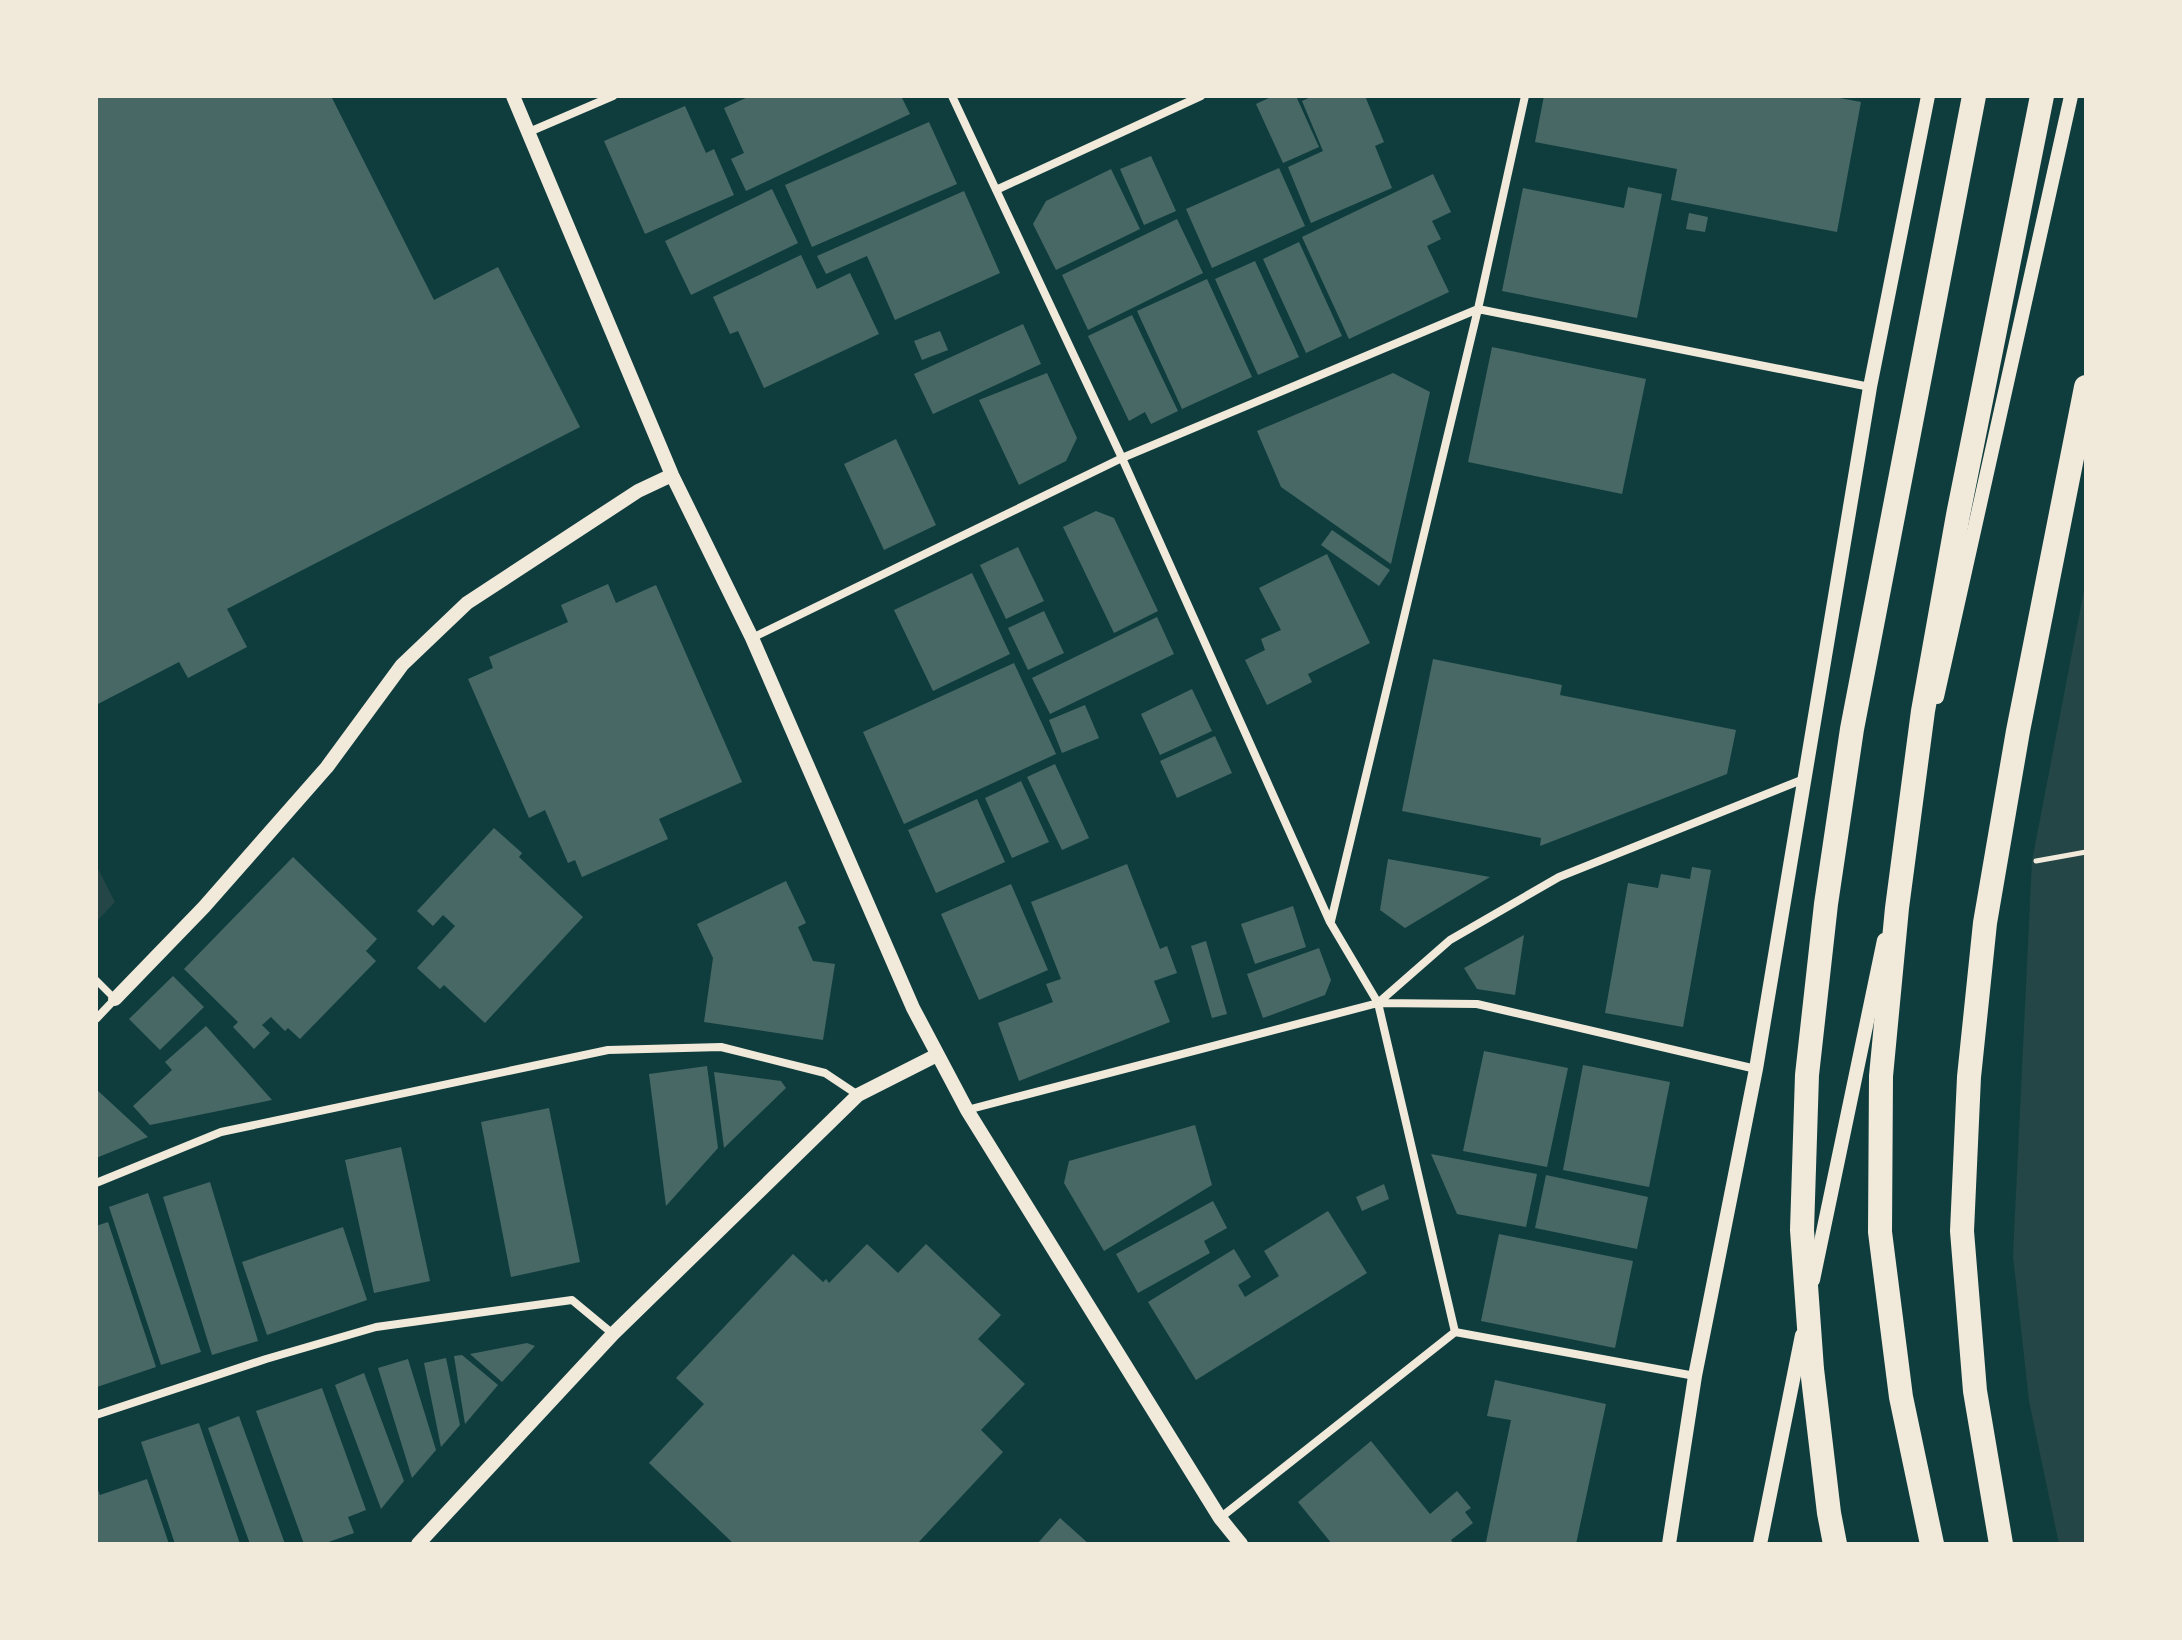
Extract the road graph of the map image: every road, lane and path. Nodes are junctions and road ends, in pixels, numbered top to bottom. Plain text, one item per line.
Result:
1 (513, 96) edge
2 (613, 96) edge
3 (952, 96) edge
4 (1201, 96) edge
5 (1525, 96) edge
6 (1928, 96) edge
7 (1974, 96) edge
8 (2042, 96) edge
9 (2071, 96) edge
10 (529, 132) junction
11 (996, 190) junction
12 (1478, 309) junction
13 (1870, 387) junction
14 (2086, 387) edge
15 (1122, 458) junction
16 (672, 475) junction
17 (752, 638) junction
18 (1804, 779) junction
19 (1330, 922) junction
20 (96, 980) edge
21 (115, 999) junction
22 (1378, 1003) junction
23 (96, 1019) edge
24 (937, 1055) junction
25 (1756, 1069) junction
26 (858, 1095) junction
27 (967, 1110) junction
28 (96, 1183) edge
29 (1455, 1332) junction
30 (613, 1334) junction
31 (1695, 1376) junction
32 (96, 1415) edge
33 (1220, 1518) junction
34 (418, 1544) edge
35 (1241, 1544) edge
36 (1669, 1544) edge
37 (1760, 1544) edge
38 (1835, 1544) edge
39 (1932, 1544) edge
40 (2001, 1544) edge

1 - 10 street
2 - 10 street
3 - 11 street
4 - 11 street
5 - 12 street
6 - 13 street
7 - 38 highway
8 - 39 highway
9 - 37 street
10 - 16 street
11 - 15 street
12 - 13 street
12 - 15 street
12 - 19 street
13 - 18 street
14 - 40 highway
15 - 17 street
15 - 19 street
16 - 17 street
16 - 21 street
17 - 24 street
18 - 22 street
18 - 25 street
19 - 22 street
20 - 21 street
21 - 23 street
22 - 25 street
22 - 27 street
22 - 29 street
24 - 26 street
24 - 27 street
25 - 31 street
26 - 28 street
26 - 30 street
27 - 33 street
29 - 31 street
29 - 33 street
30 - 32 street
30 - 34 street
31 - 36 street
33 - 35 street

